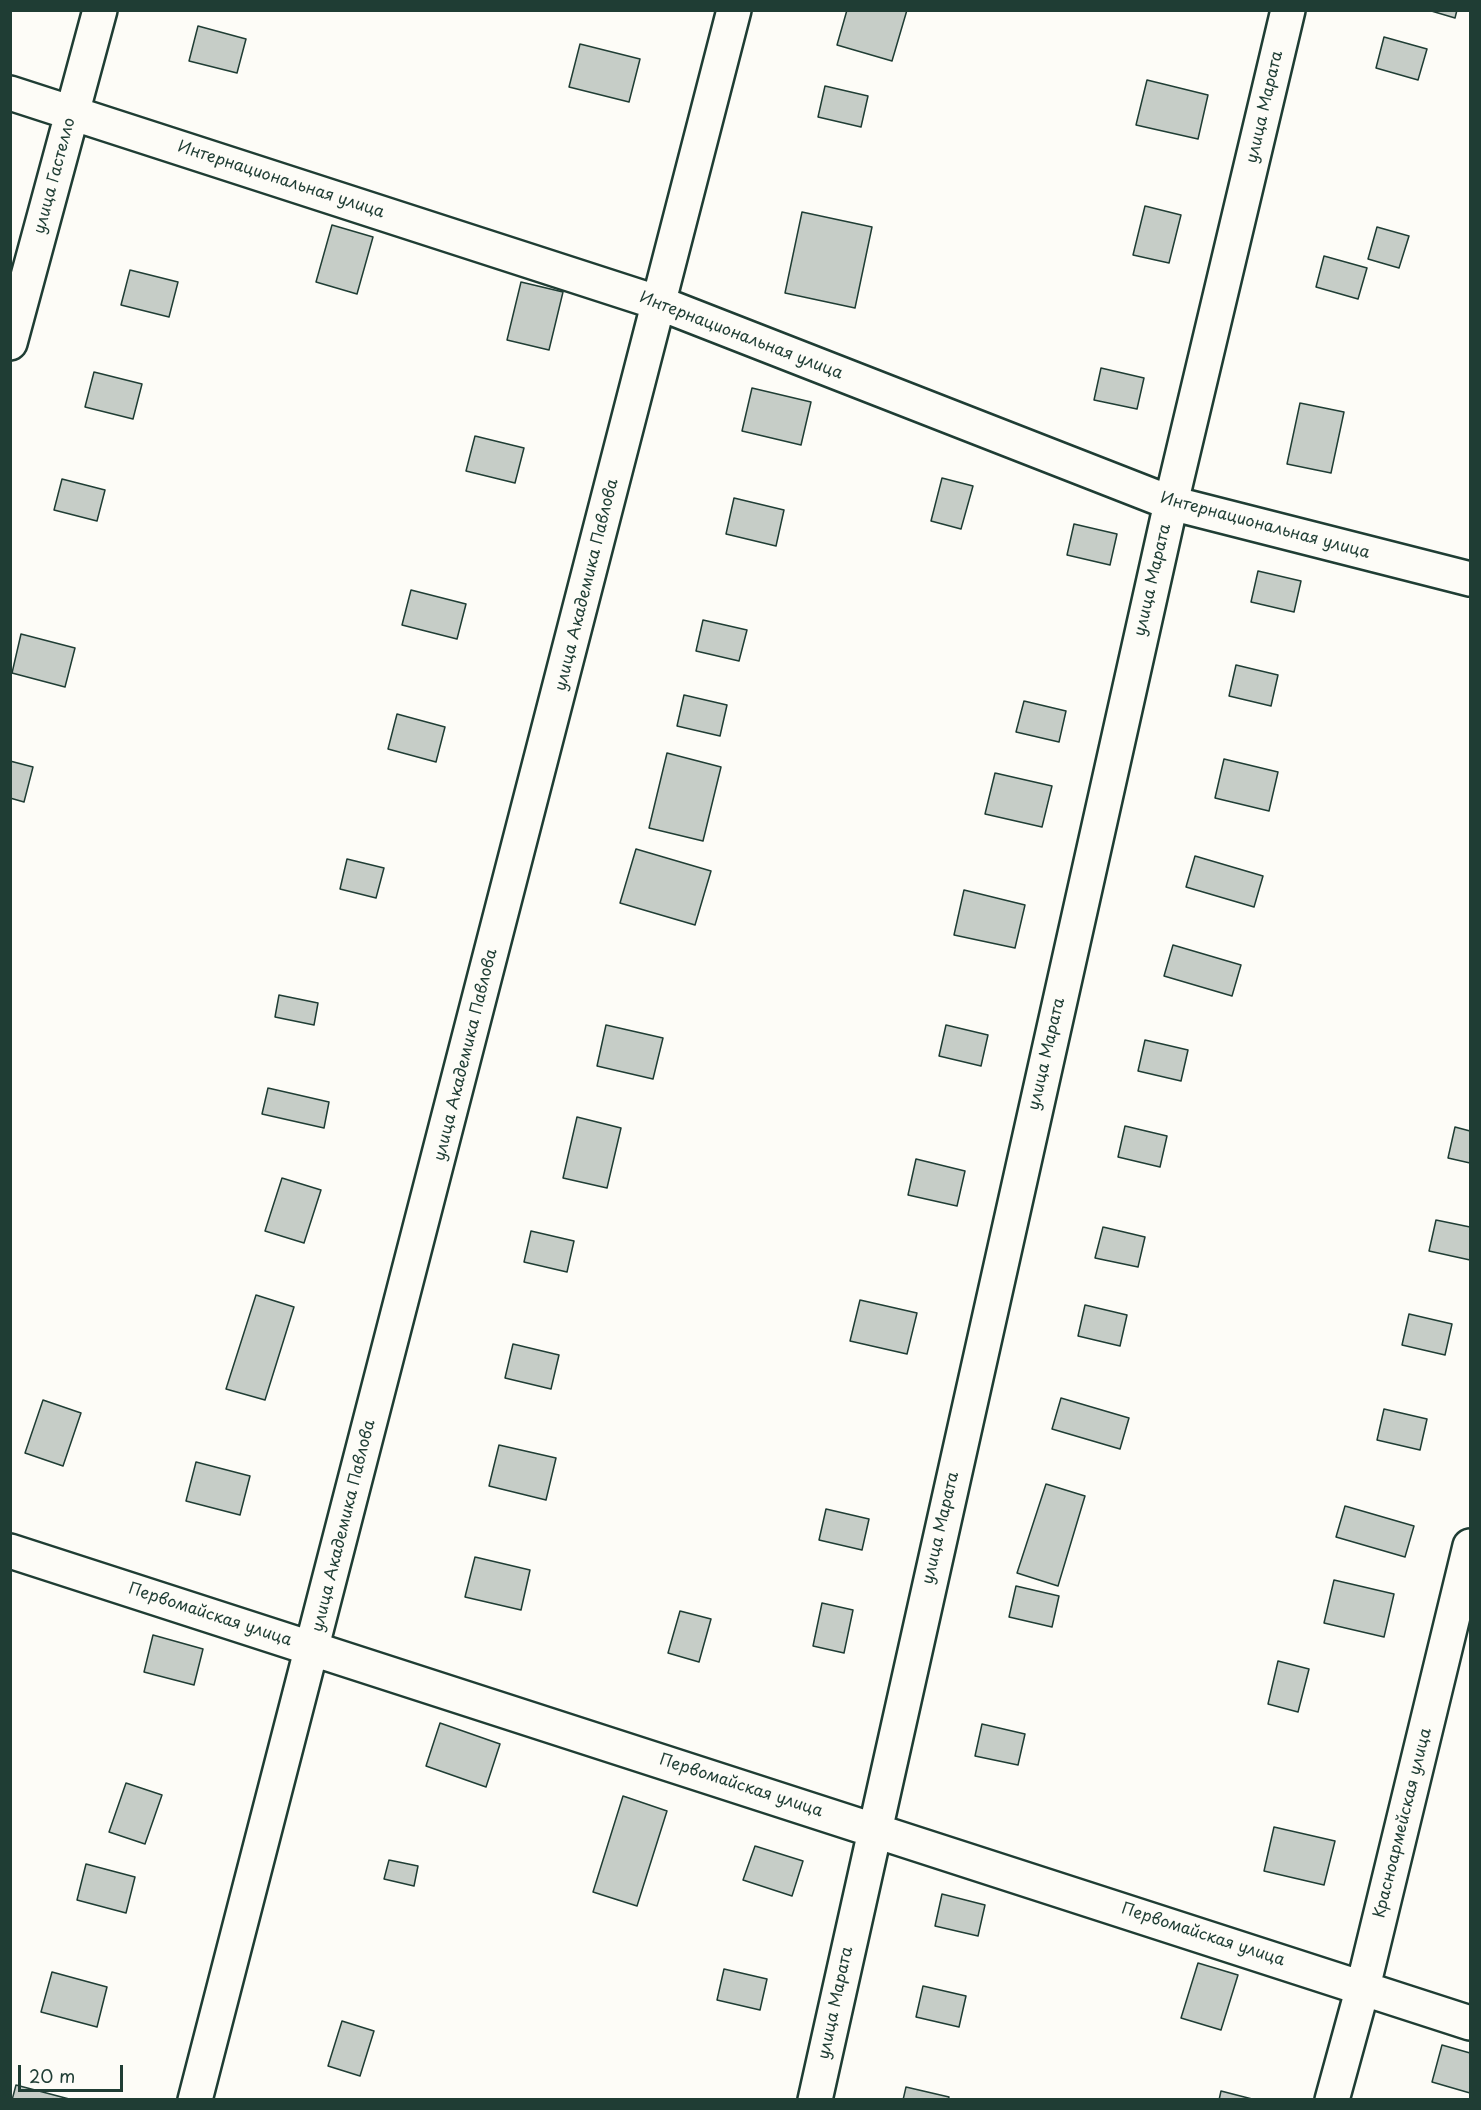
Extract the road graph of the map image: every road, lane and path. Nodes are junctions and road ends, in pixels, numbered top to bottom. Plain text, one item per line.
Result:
1 (100, 10) edge
2 (734, 10) edge
3 (1288, 10) edge
4 (10, 93) edge
5 (72, 111) junction
6 (659, 303) junction
7 (10, 343) edge
8 (1171, 503) junction
9 (1470, 579) edge
10 (1470, 1546) edge
11 (10, 1551) edge
12 (313, 1648) junction
13 (874, 1829) junction
14 (1363, 1987) junction
15 (1470, 2023) edge
16 (195, 2100) edge
17 (815, 2100) edge
18 (1332, 2100) edge

1 - 5 street, улица Гастелло
2 - 6 street, улица Академика Павлова
3 - 8 street, улица Марата
4 - 5 street, Интернациональная улица
5 - 6 street, Интернациональная улица
5 - 7 street, улица Гастелло
6 - 8 street, Интернациональная улица
6 - 12 street, улица Академика Павлова
8 - 9 street, Интернациональная улица
8 - 13 street, улица Марата
10 - 14 street, Красноармейская улица
11 - 12 street, Первомайская улица
12 - 13 street, Первомайская улица
12 - 16 street, улица Академика Павлова
13 - 14 street, Первомайская улица
13 - 17 street, улица Марата
14 - 15 street, Первомайская улица
14 - 18 street, Красноармейская улица

